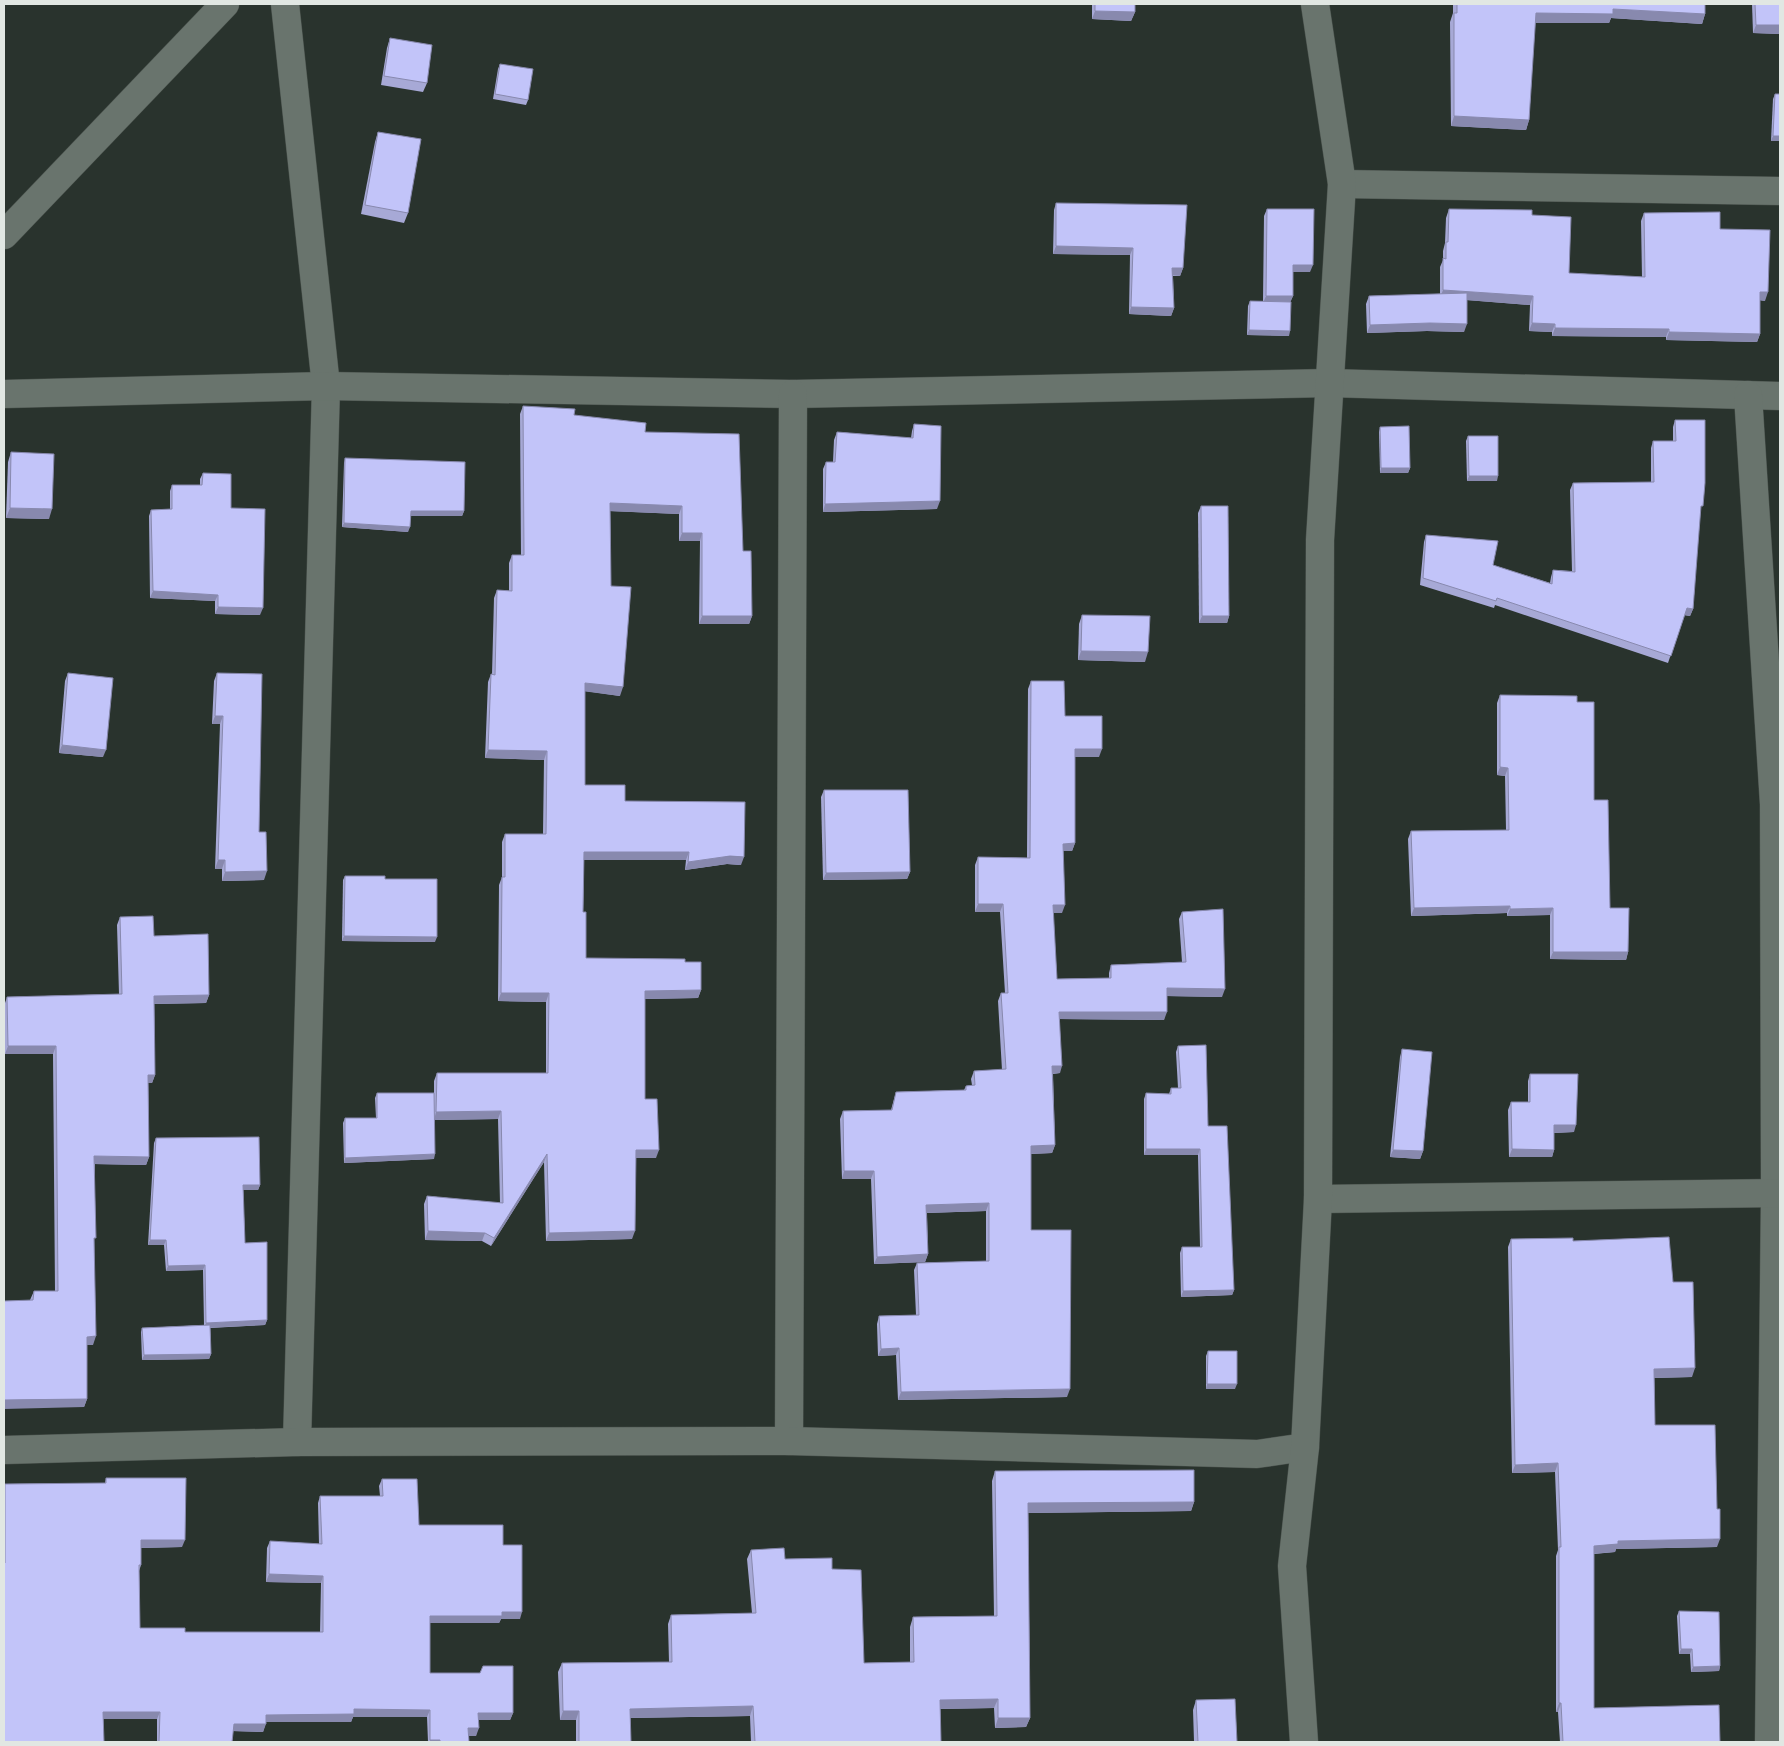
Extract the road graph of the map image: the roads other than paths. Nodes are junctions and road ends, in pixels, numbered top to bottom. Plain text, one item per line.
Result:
1 (225, 4) edge
2 (285, 4) edge
3 (1315, 4) edge
4 (1342, 184) junction
5 (1780, 191) edge
6 (4, 235) edge
7 (1330, 383) junction
8 (326, 386) junction
9 (4, 394) edge
10 (793, 394) junction
11 (1748, 395) junction
12 (1780, 396) edge
13 (1777, 804) edge
14 (1778, 1193) edge
15 (1318, 1199) junction
16 (788, 1441) junction
17 (296, 1442) junction
18 (1304, 1447) junction
19 (4, 1450) edge
20 (1304, 1742) edge
21 (1769, 1742) edge

1 - 6 street
2 - 8 street
3 - 4 street
4 - 5 street
4 - 7 street
7 - 10 street
7 - 11 street
7 - 15 street
8 - 9 street
8 - 10 street
8 - 17 street
10 - 16 street
11 - 12 street
11 - 13 street
13 - 14 street
14 - 15 street
14 - 21 street
15 - 18 street
16 - 17 street
16 - 18 street
17 - 19 street
18 - 20 street

